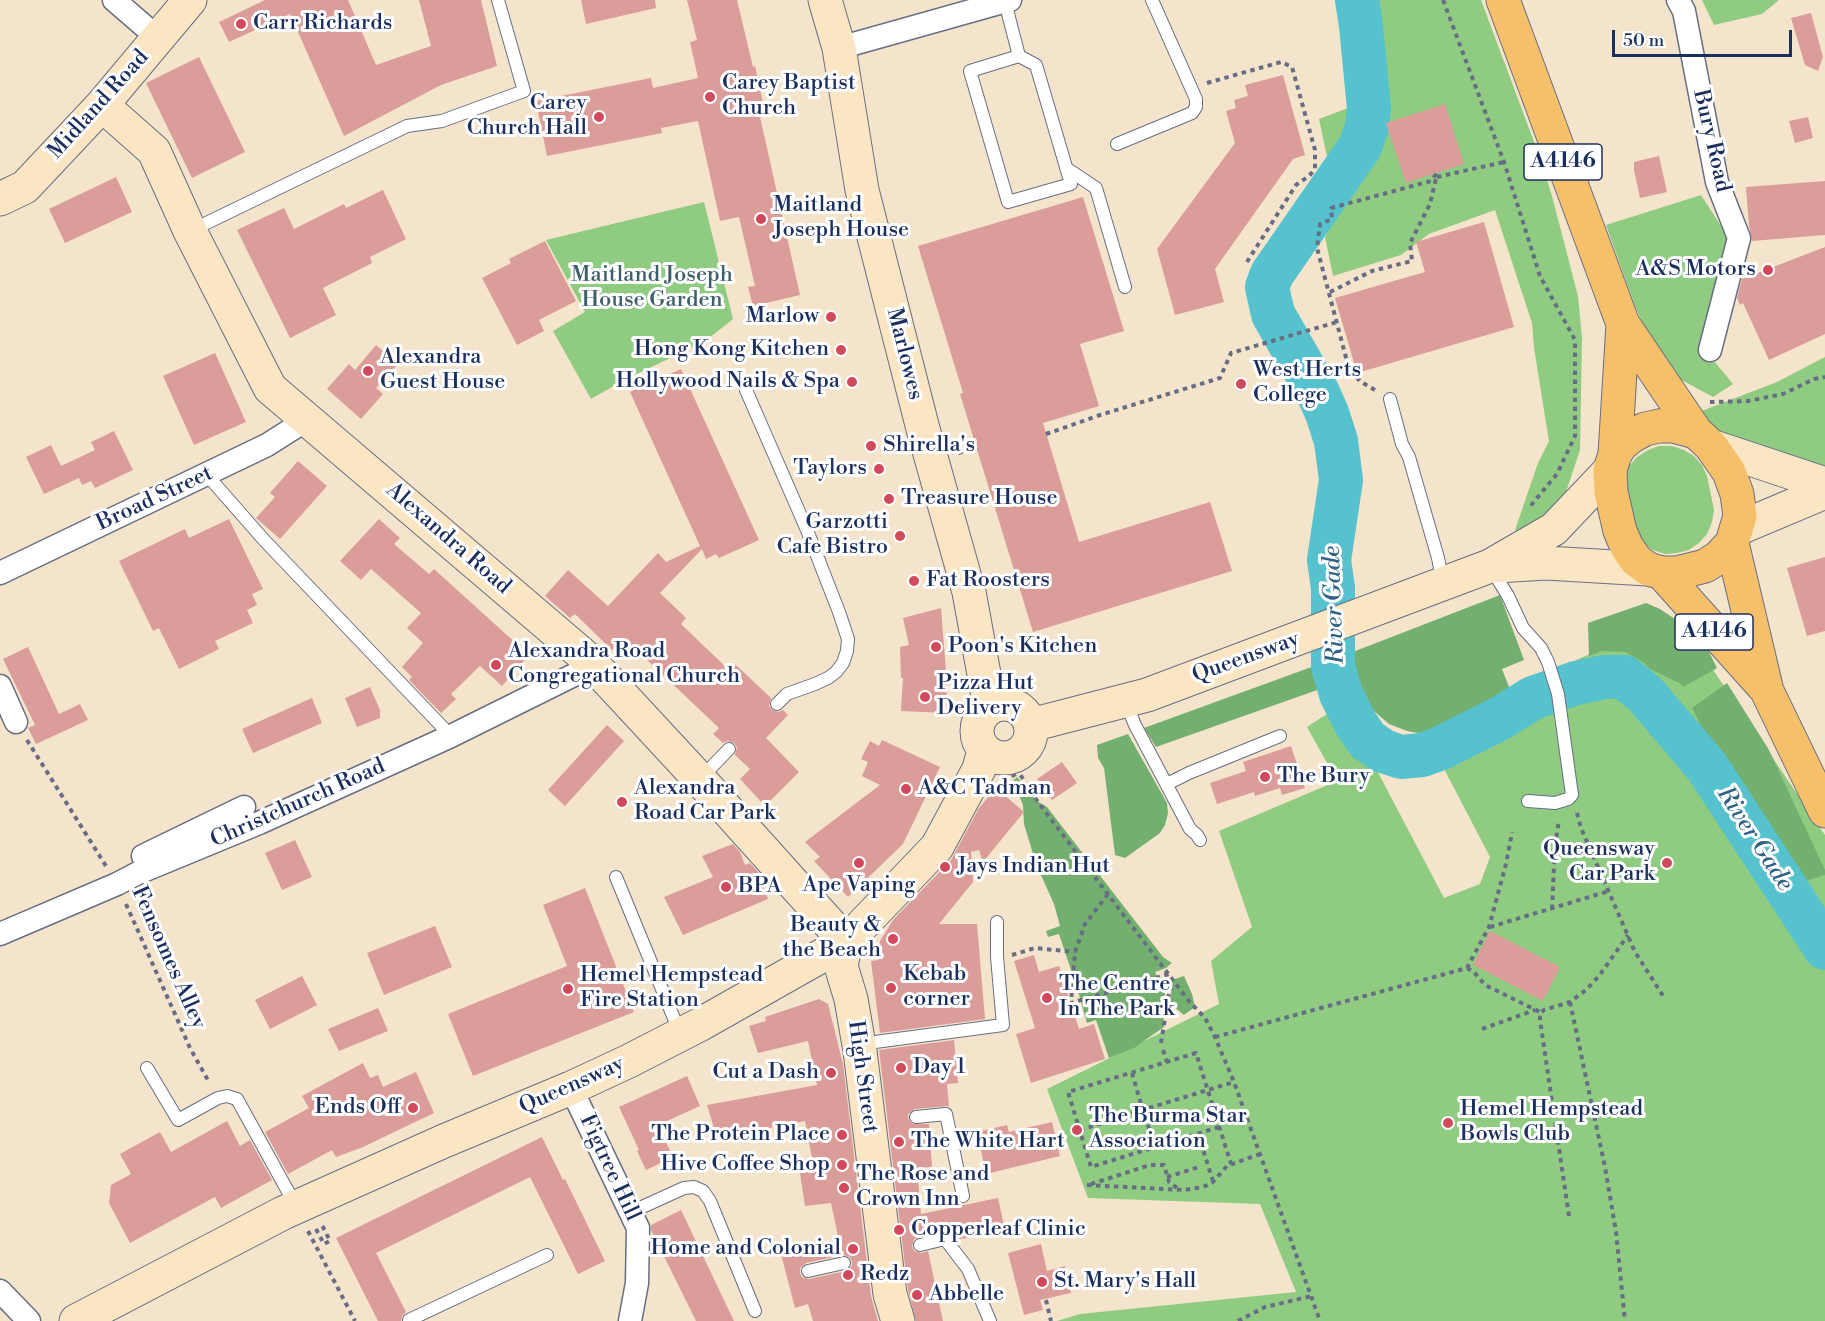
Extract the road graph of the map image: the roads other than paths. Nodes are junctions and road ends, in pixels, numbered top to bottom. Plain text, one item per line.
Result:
1 (114, 0) edge
2 (189, 0) edge
3 (498, 0) edge
4 (825, 0) edge
5 (1152, 0) edge
6 (1503, 0) edge
7 (1678, 0) edge
8 (1007, 1) edge
9 (158, 38) junction
10 (839, 48) junction
11 (1019, 56) junction
12 (102, 105) junction
13 (1117, 144) dead end
14 (1066, 168) junction
15 (0, 199) edge
16 (190, 231) junction
17 (1125, 287) dead end
18 (1623, 324) junction
19 (1710, 350) dead end
20 (746, 390) dead end
21 (1390, 399) road end
22 (308, 419) junction
23 (1703, 439) junction
24 (1612, 462) junction
25 (207, 474) junction
26 (1825, 484) edge
27 (1825, 492) edge
28 (1734, 536) junction
29 (1490, 566) junction
30 (1655, 571) junction
31 (0, 573) edge
32 (1443, 584) junction
33 (589, 660) junction
34 (0, 686) edge
35 (1767, 691) junction
36 (1125, 700) junction
37 (777, 704) dead end
38 (990, 707) junction
39 (16, 722) road end
40 (1031, 725) junction
41 (451, 736) junction
42 (1280, 736) dead end
43 (729, 749) dead end
44 (997, 754) junction
45 (700, 779) junction
46 (1167, 784) junction
47 (1528, 801) dead end
48 (244, 807) dead end
49 (1825, 811) edge
50 (1200, 840) dead end
51 (138, 873) junction
52 (616, 877) dead end
53 (998, 922) dead end
54 (0, 934) edge
55 (846, 942) junction
56 (681, 1034) junction
57 (859, 1045) junction
58 (147, 1068) dead end
59 (571, 1088) junction
60 (916, 1117) dead end
61 (963, 1196) dead end
62 (630, 1212) junction
63 (309, 1215) junction
64 (920, 1245) dead end
65 (547, 1255) dead end
66 (844, 1263) dead end
67 (808, 1271) dead end
68 (0, 1291) edge
69 (755, 1311) dead end
70 (409, 1320) edge
71 (29, 1321) edge
72 (76, 1321) edge
73 (630, 1321) edge
74 (898, 1321) edge
75 (990, 1321) edge

1 - 9 street
2 - 9 street, Midland Road
3 - 16 lane
4 - 10 street, Marlowes
5 - 13 lane
6 - 18 main road, A4146
7 - 19 street, Bury Road
8 - 10 street
8 - 11 lane
9 - 12 street, Midland Road
10 - 38 street, Marlowes
11 - 14 lane
11 - 14 lane
12 - 15 street, Midland Road
12 - 16 street, Alexandra Road
14 - 17 lane
16 - 22 street, Alexandra Road
18 - 23 main road, A4146
18 - 24 main road, A4146
20 - 37 lane
21 - 32 lane
22 - 25 street, Broad Street
22 - 33 street, Alexandra Road
23 - 24 main road
23 - 26 street
23 - 28 main road
24 - 29 street, Queensway
24 - 30 main road
25 - 31 street, Broad Street
25 - 41 lane
27 - 28 street
28 - 30 main road
28 - 35 main road, A4146
29 - 30 street, Queensway
29 - 32 street, Queensway
29 - 47 lane
30 - 35 main road, A4146
32 - 36 street, Queensway
33 - 41 street, Christchurch Road
33 - 45 street, Alexandra Road
34 - 39 street
35 - 49 main road, A4146
36 - 40 street, Queensway
36 - 46 lane
38 - 40 street
38 - 44 street
40 - 44 street
41 - 51 street, Christchurch Road
42 - 46 lane
43 - 45 lane
44 - 55 street, Queensway
45 - 55 street, Alexandra Road
46 - 50 lane
48 - 51 street
51 - 54 street, Christchurch Road
52 - 56 lane
53 - 57 lane
55 - 56 street, Queensway
55 - 57 street, High Street
56 - 59 street, Queensway
57 - 74 street, High Street
58 - 63 lane
59 - 62 street, Figtree Hill
59 - 63 street, Queensway
60 - 61 lane
62 - 69 lane
62 - 73 street, Figtree Hill
63 - 72 street, Queensway
64 - 75 lane
65 - 70 lane
66 - 67 lane
68 - 71 street

